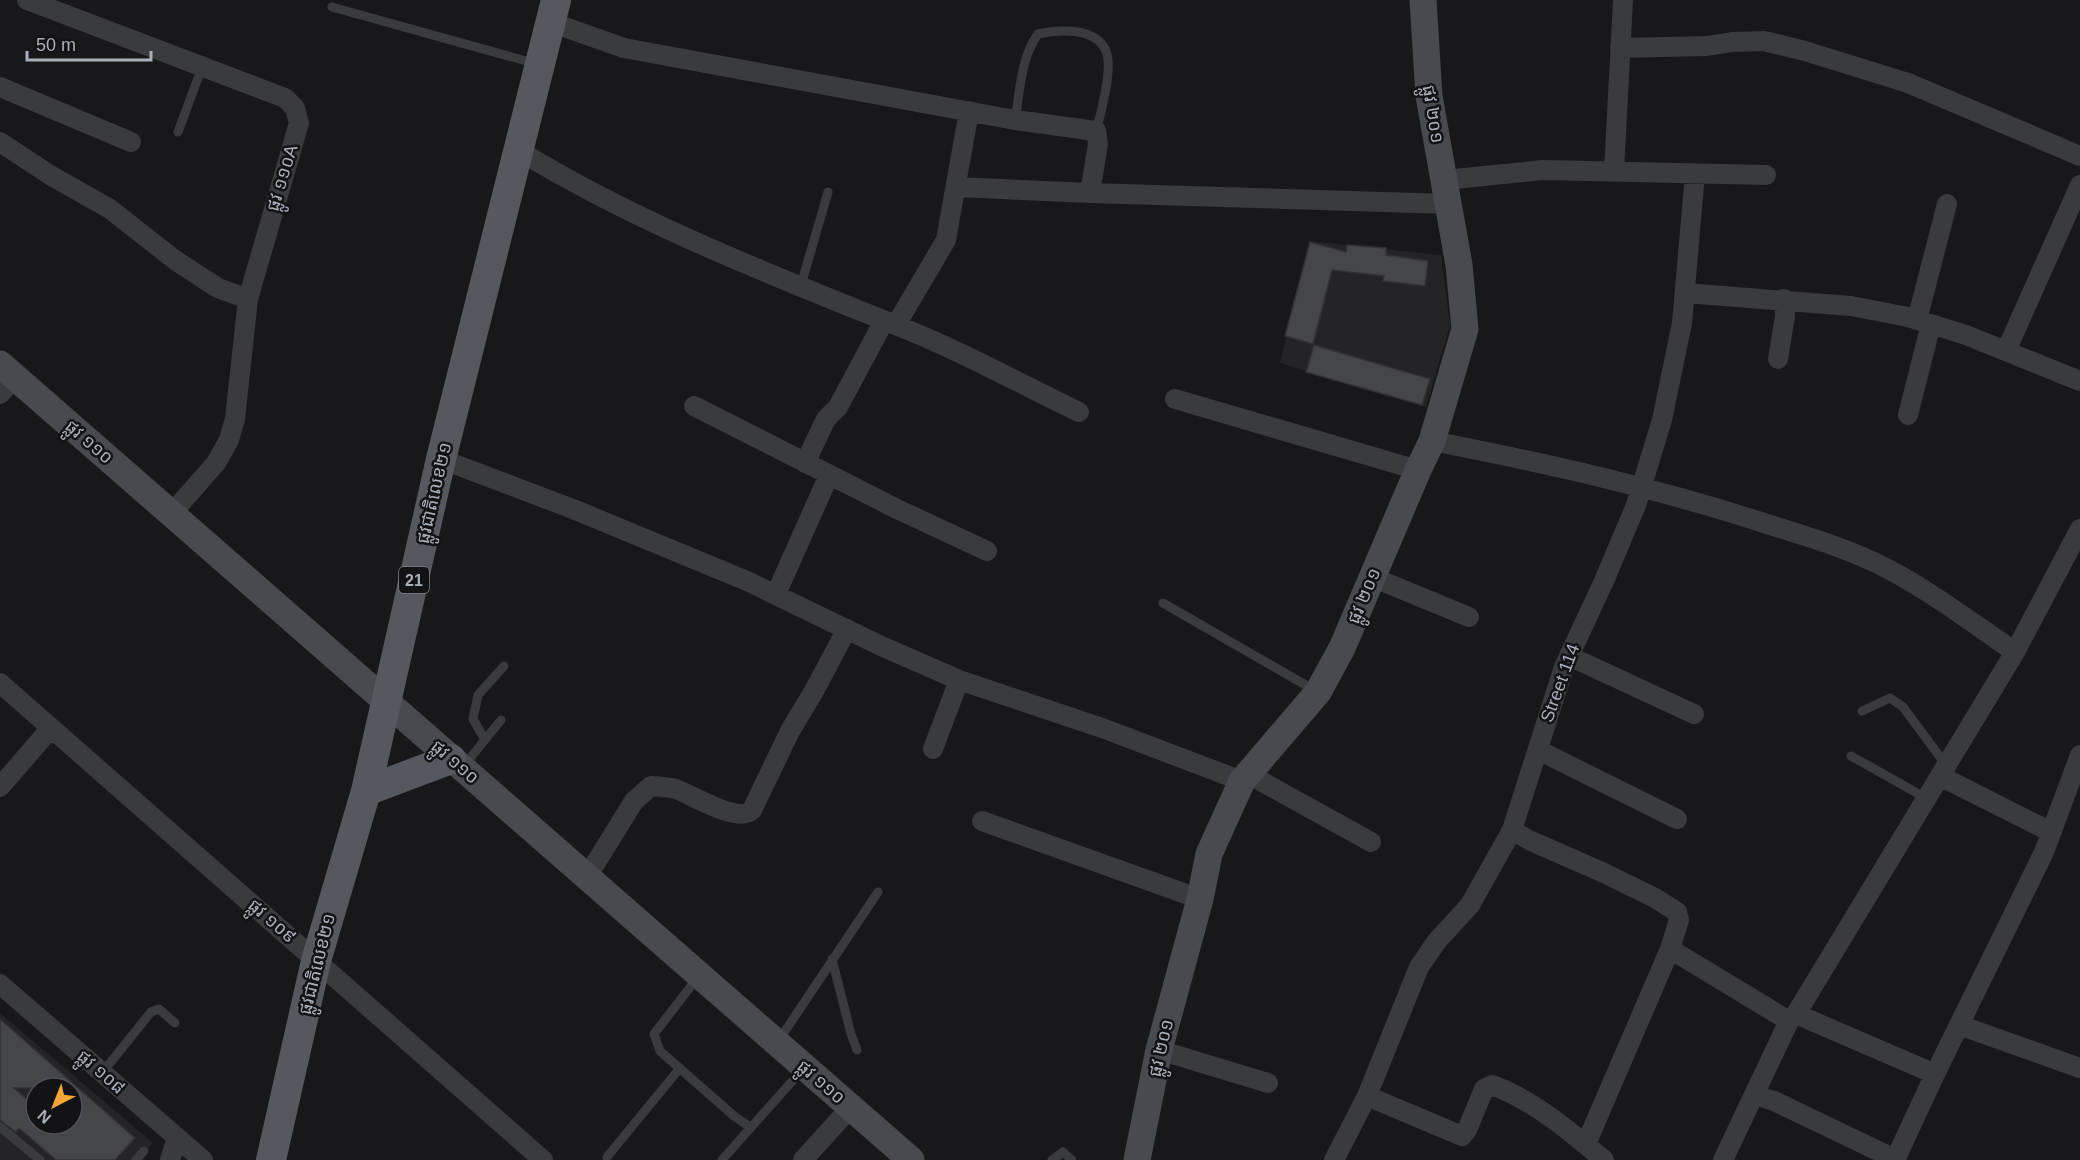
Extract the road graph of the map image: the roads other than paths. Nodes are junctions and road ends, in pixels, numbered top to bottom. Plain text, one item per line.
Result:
1 (27, 0) edge
2 (1423, 0) edge
3 (1623, 0) edge
4 (332, 8) dead end
5 (553, 11) edge
6 (1620, 48) junction
7 (540, 65) junction
8 (202, 68) junction
9 (0, 87) edge
10 (969, 111) junction
11 (1015, 120) junction
12 (1096, 131) junction
13 (178, 132) dead end
14 (0, 142) edge
15 (131, 142) dead end
16 (518, 150) junction
17 (2080, 156) edge
18 (1614, 172) junction
19 (1695, 174) junction
20 (1766, 175) dead end
21 (2080, 185) edge
22 (957, 187) junction
23 (828, 192) dead end
24 (1447, 192) junction
25 (1089, 194) junction
26 (1947, 204) dead end
27 (801, 285) junction
28 (1686, 293) junction
29 (248, 299) junction
30 (1784, 299) junction
31 (1924, 322) junction
32 (890, 323) junction
33 (2006, 351) junction
34 (1778, 359) dead end
35 (5, 378) edge
36 (2080, 381) edge
37 (1175, 399) dead end
38 (694, 406) dead end
39 (1078, 412) dead end
40 (1908, 415) dead end
41 (1432, 441) junction
42 (441, 459) junction
43 (805, 463) junction
44 (1418, 470) junction
45 (829, 475) junction
46 (1642, 487) junction
47 (171, 514) junction
48 (2080, 529) edge
49 (987, 551) dead end
50 (1372, 577) junction
51 (776, 594) junction
52 (1163, 603) dead end
53 (1469, 617) dead end
54 (847, 629) junction
55 (2015, 652) junction
56 (1569, 656) junction
57 (504, 666) dead end
58 (959, 680) junction
59 (0, 683) edge
60 (1318, 692) junction
61 (387, 702) junction
62 (1862, 711) dead end
63 (1694, 714) dead end
64 (501, 720) dead end
65 (51, 728) junction
66 (485, 740) junction
67 (933, 749) dead end
68 (1538, 750) junction
69 (2080, 755) edge
70 (1851, 756) dead end
71 (457, 763) junction
72 (1943, 770) junction
73 (1245, 778) junction
74 (0, 787) edge
75 (366, 791) junction
76 (1926, 798) junction
77 (1677, 819) dead end
78 (982, 821) dead end
79 (1512, 830) junction
80 (2051, 832) junction
81 (1371, 842) dead end
82 (587, 877) junction
83 (878, 892) dead end
84 (1200, 899) junction
85 (1670, 949) junction
86 (832, 959) junction
87 (316, 961) junction
88 (699, 975) junction
89 (0, 984) edge
90 (1793, 1017) junction
91 (175, 1023) dead end
92 (1959, 1025) junction
93 (777, 1043) junction
94 (858, 1050) dead end
95 (1159, 1050) junction
96 (805, 1067) junction
97 (680, 1068) junction
98 (2080, 1068) edge
99 (102, 1073) junction
100 (1935, 1074) junction
101 (1268, 1083) dead end
102 (1754, 1095) junction
103 (1367, 1096) junction
104 (851, 1107) junction
105 (750, 1126) junction
106 (0, 1127) edge
107 (177, 1138) junction
108 (1586, 1144) junction
109 (144, 1151) dead end
110 (607, 1157) dead end
111 (40, 1160) edge
112 (136, 1160) edge
113 (170, 1160) edge
114 (203, 1160) edge
115 (271, 1160) edge
116 (543, 1160) edge
117 (722, 1160) edge
118 (802, 1160) edge
119 (911, 1160) edge
120 (1052, 1160) edge
121 (1072, 1160) edge
122 (1137, 1160) edge
123 (1334, 1160) edge
124 (1604, 1160) edge
125 (1724, 1160) edge
126 (1896, 1160) edge

1 - 8 street, ផ្លូវ ១១០A
2 - 24 street, ផ្លូវ ២០១
3 - 6 street
4 - 7 lane
5 - 7 main road, ផ្លូវជាតិលេខ២១ / 21
5 - 10 street
6 - 17 street
6 - 18 street
7 - 16 main road, ផ្លូវជាតិលេខ២១ / 21
8 - 13 lane
8 - 29 street, ផ្លូវ ១១០A
9 - 15 street
10 - 11 street
10 - 22 street
11 - 12 street
11 - 12 lane
12 - 25 street
14 - 29 street
16 - 27 street
16 - 42 main road, ផ្លូវជាតិលេខ២១ / 21
18 - 19 street
18 - 24 street
19 - 20 street
19 - 28 street, Street 114
21 - 33 street
22 - 25 street
22 - 32 street
23 - 27 lane
24 - 25 street
24 - 41 street, ផ្លូវ ២០១
26 - 31 street
27 - 32 street
28 - 30 street
28 - 46 street, Street 114
29 - 47 street, ផ្លូវ ១១០A
30 - 31 street
30 - 34 street
31 - 33 street
31 - 40 street
32 - 39 street
32 - 43 street
33 - 36 street
35 - 47 street, ផ្លូវ ១១០
37 - 44 street
38 - 43 street
41 - 44 street, ផ្លូវ ២០១
41 - 46 street
42 - 51 street
42 - 61 main road, ផ្លូវជាតិលេខ២១ / 21
43 - 45 street
44 - 50 street, ផ្លូវ ២០១
45 - 49 street
45 - 51 street
46 - 55 street
46 - 56 street, Street 114
47 - 61 street, ផ្លូវ ១១០
48 - 55 street
50 - 53 street
50 - 60 street, ផ្លូវ ២០១
51 - 54 street
52 - 60 lane
54 - 58 street
54 - 82 street
55 - 72 street
56 - 63 street
56 - 68 street, Street 114
57 - 66 lane
58 - 67 street
58 - 73 street
59 - 65 street, ផ្លូវ ១០៩
60 - 73 street, ផ្លូវ ២០១
61 - 71 street, ផ្លូវ ១១០
61 - 75 main road, ផ្លូវជាតិលេខ២១ / 21
62 - 72 lane
64 - 66 lane
65 - 74 street
65 - 87 street, ផ្លូវ ១០៩
66 - 71 lane
68 - 77 street
68 - 79 street, Street 114
69 - 80 street
70 - 76 lane
71 - 75 main road
71 - 82 street, ផ្លូវ ១១០
72 - 76 street
72 - 80 street
73 - 81 street
73 - 84 street, ផ្លូវ ២០១
75 - 87 main road, ផ្លូវជាតិលេខ២១ / 21
76 - 90 street
78 - 84 street
79 - 85 street
79 - 103 street, Street 114
80 - 92 street
82 - 88 street, ផ្លូវ ១១០
83 - 86 lane
84 - 95 street, ផ្លូវ ២០១
85 - 90 street
85 - 108 street
86 - 93 lane
86 - 94 lane
87 - 115 main road, ផ្លូវជាតិលេខ២១ / 21
87 - 116 street, ផ្លូវ ១០៩
88 - 93 street, ផ្លូវ ១១០
88 - 97 lane
89 - 99 street, ផ្លូវ ១០៨
90 - 100 street
90 - 102 street
91 - 99 lane
92 - 98 street
92 - 100 street
93 - 96 street, ផ្លូវ ១១០
95 - 101 street
95 - 122 street, ផ្លូវ ២០១
96 - 104 street, ផ្លូវ ១១០
96 - 105 lane
97 - 105 lane
97 - 110 lane
99 - 107 street, ផ្លូវ ១០៨
100 - 126 street
102 - 125 street
102 - 126 street
103 - 108 street
103 - 123 street, Street 114
104 - 118 street
104 - 119 street, ផ្លូវ ១១០
105 - 117 lane
106 - 111 lane
107 - 113 street
107 - 114 street, ផ្លូវ ១០៨
108 - 124 street
109 - 112 lane
120 - 121 lane

